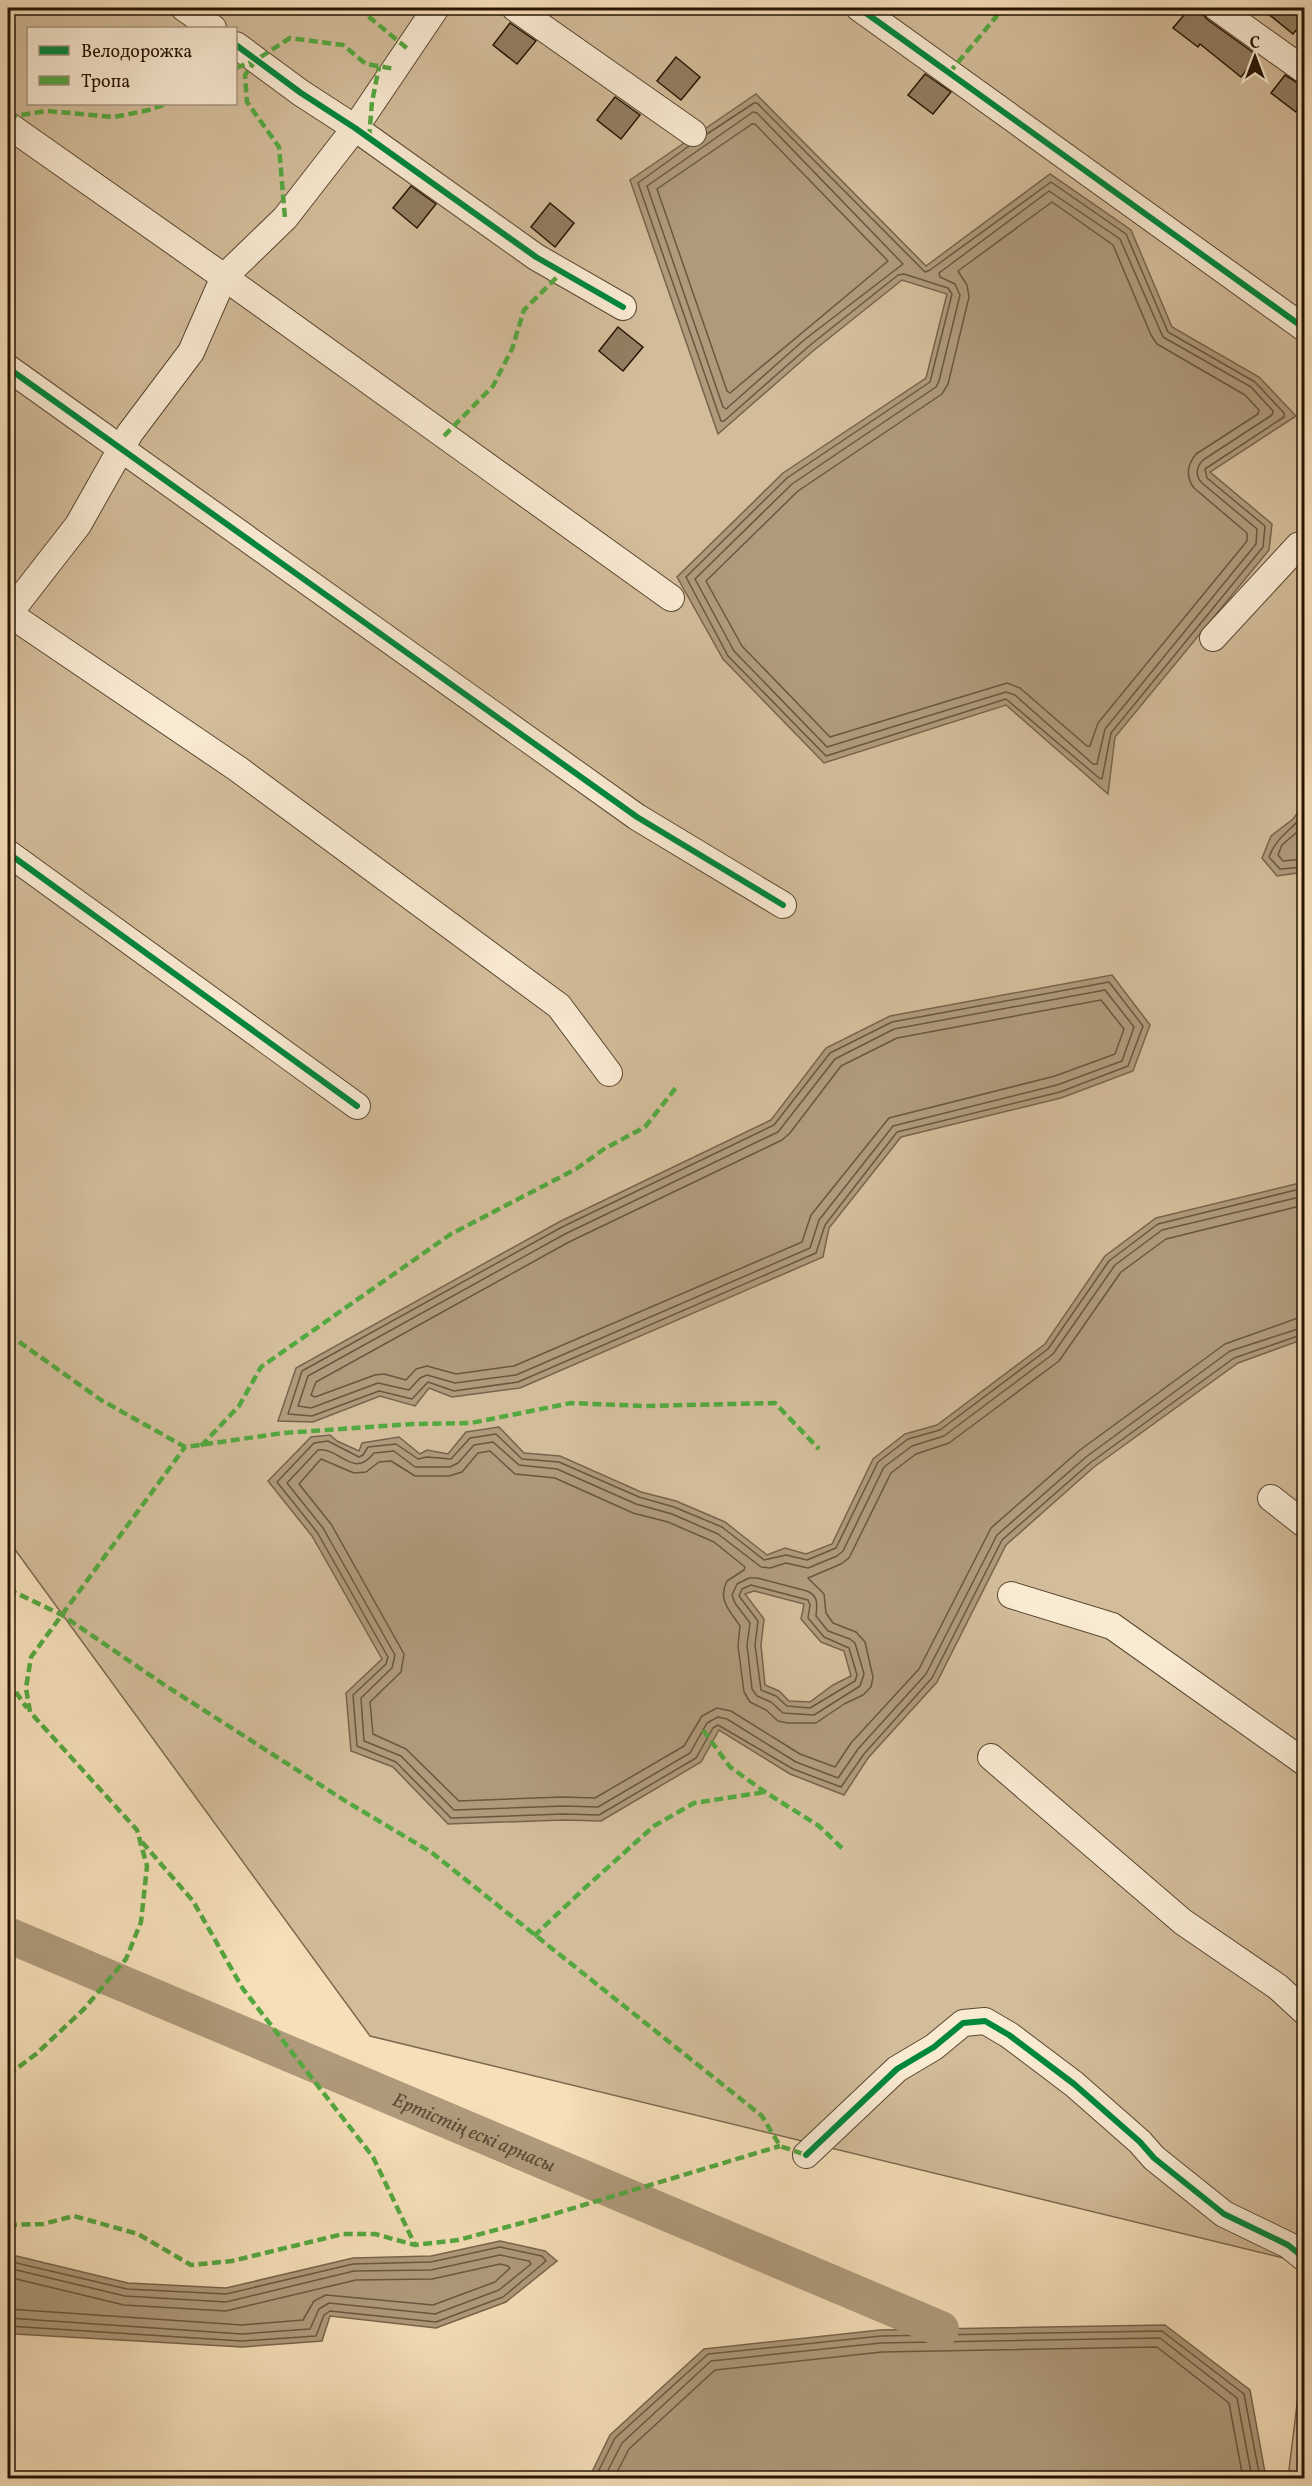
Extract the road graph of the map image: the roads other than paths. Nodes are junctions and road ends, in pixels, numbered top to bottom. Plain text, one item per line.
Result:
1 (184, 8) edge
2 (436, 8) edge
3 (515, 8) edge
4 (859, 8) edge
5 (1217, 8) edge
6 (212, 27) edge
7 (237, 46) edge
8 (1305, 70) edge
9 (8, 125) edge
10 (355, 128) junction
11 (693, 133) dead end
12 (224, 276) junction
13 (623, 307) dead end
14 (1305, 328) edge
15 (8, 368) edge
16 (121, 451) junction
17 (1305, 548) edge
18 (671, 598) dead end
19 (8, 614) edge
20 (1212, 638) dead end
21 (8, 853) edge
22 (783, 905) dead end
23 (609, 1073) dead end
24 (357, 1106) dead end
25 (1271, 1498) dead end
26 (1305, 1524) edge
27 (1011, 1595) dead end
28 (991, 1757) dead end
29 (1305, 1762) edge
30 (1305, 2011) edge
31 (806, 2155) dead end
32 (1305, 2258) edge

1 - 6 street
2 - 10 street
3 - 11 street
4 - 14 street
5 - 8 street
7 - 10 street
9 - 12 street
10 - 12 street
10 - 13 street
12 - 16 street
12 - 18 street
15 - 16 street
16 - 19 street
16 - 22 street
17 - 20 street
19 - 23 street
21 - 24 street
25 - 26 street
27 - 29 street
28 - 30 street
31 - 32 street

